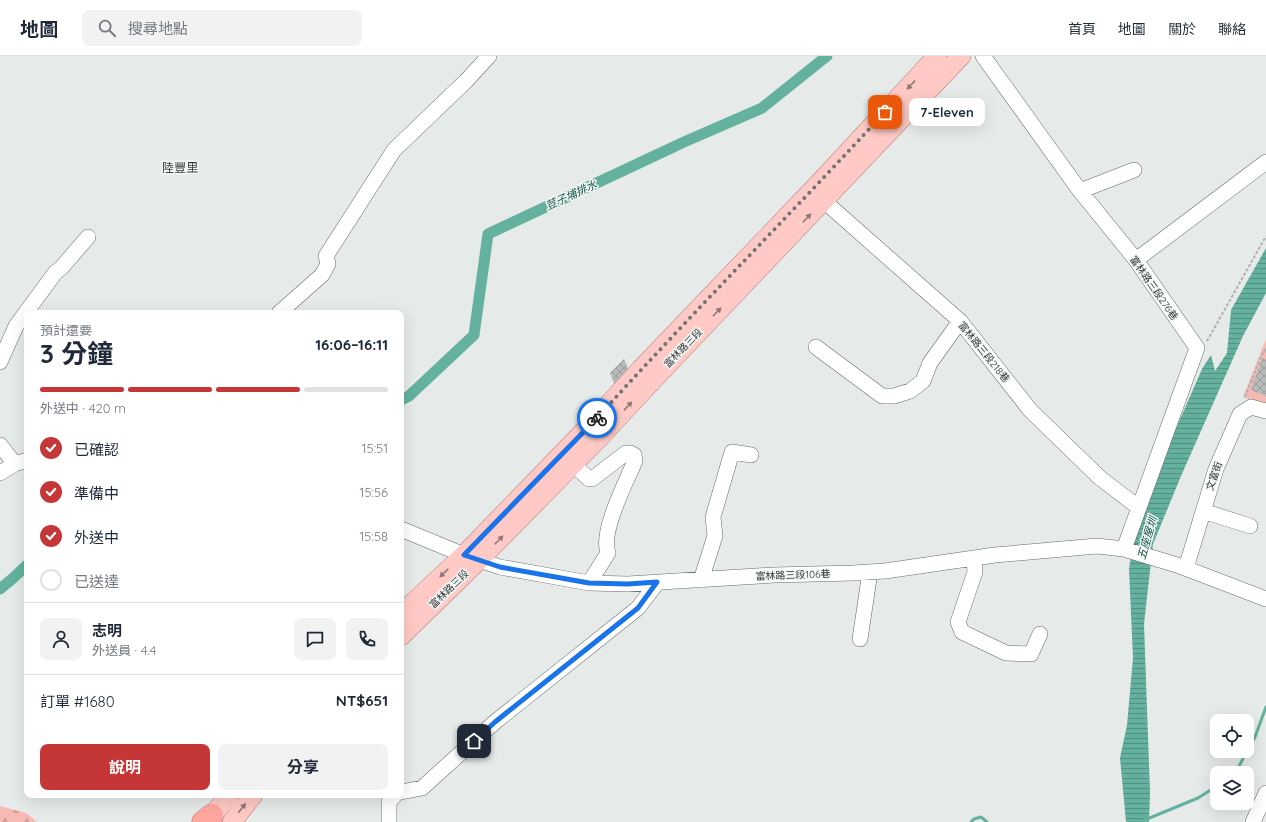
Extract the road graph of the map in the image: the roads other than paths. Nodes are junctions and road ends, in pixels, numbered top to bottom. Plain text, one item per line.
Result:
1 (489, 56) edge
2 (937, 56) edge
3 (961, 56) edge
4 (983, 56) edge
5 (1266, 162) edge
6 (1134, 170) dead end
7 (1080, 191) junction
8 (819, 195) junction
9 (88, 237) dead end
10 (1136, 260) junction
11 (28, 310) edge
12 (282, 310) edge
13 (24, 315) edge
14 (960, 321) junction
15 (816, 347) dead end
16 (0, 362) edge
17 (1266, 411) edge
18 (594, 433) junction
19 (0, 446) edge
20 (751, 455) dead end
21 (21, 462) edge
22 (573, 464) junction
23 (0, 473) edge
24 (1138, 507) junction
25 (1203, 511) junction
26 (1250, 526) dead end
27 (404, 530) edge
28 (1124, 549) junction
29 (472, 558) junction
30 (974, 559) junction
31 (1181, 567) junction
32 (870, 572) junction
33 (701, 580) junction
34 (657, 582) junction
35 (589, 583) junction
36 (1266, 599) edge
37 (404, 612) edge
38 (404, 633) edge
39 (1040, 634) dead end
40 (860, 639) dead end
41 (404, 791) edge
42 (1266, 793) edge
43 (227, 798) edge
44 (248, 798) edge
45 (392, 798) edge
46 (213, 820) edge
47 (389, 822) edge
48 (1253, 822) edge

1 - 12 street
2 -> 8 main road, 富林路三段
3 - 8 main road, 富林路三段
4 - 7 street, 富林路三段276巷
5 - 10 street
6 - 7 street
7 - 10 street, 富林路三段276巷
8 - 14 street, 富林路三段218巷
8 - 18 main road, 富林路三段
9 - 11 street
10 - 24 street, 富林路三段276巷
13 - 16 street
14 - 15 street
14 - 24 street, 富林路三段218巷
17 - 25 street, 文富街
18 - 22 main road, 富林路三段
18 - 29 main road, 富林路三段
19 - 21 street
20 - 33 street
21 - 23 street
29 -> 22 main road, 富林路三段
22 - 35 street
24 - 28 street, 富林路三段276巷
25 - 26 street
25 - 31 street, 文富街
27 - 29 street, 富林路三段106巷
28 - 30 street, 富林路三段106巷
28 - 31 street, 富林路三段106巷
29 - 35 street, 富林路三段106巷
29 -> 37 main road, 富林路三段
29 - 38 main road, 富林路三段
30 - 32 street, 富林路三段106巷
30 - 39 street
31 - 36 street
32 - 33 street, 富林路三段106巷
32 - 40 street
33 - 34 street, 富林路三段106巷
34 - 35 street, 富林路三段106巷
34 - 41 street
42 - 48 street
43 - 46 main road
46 -> 44 main road
45 - 47 street

